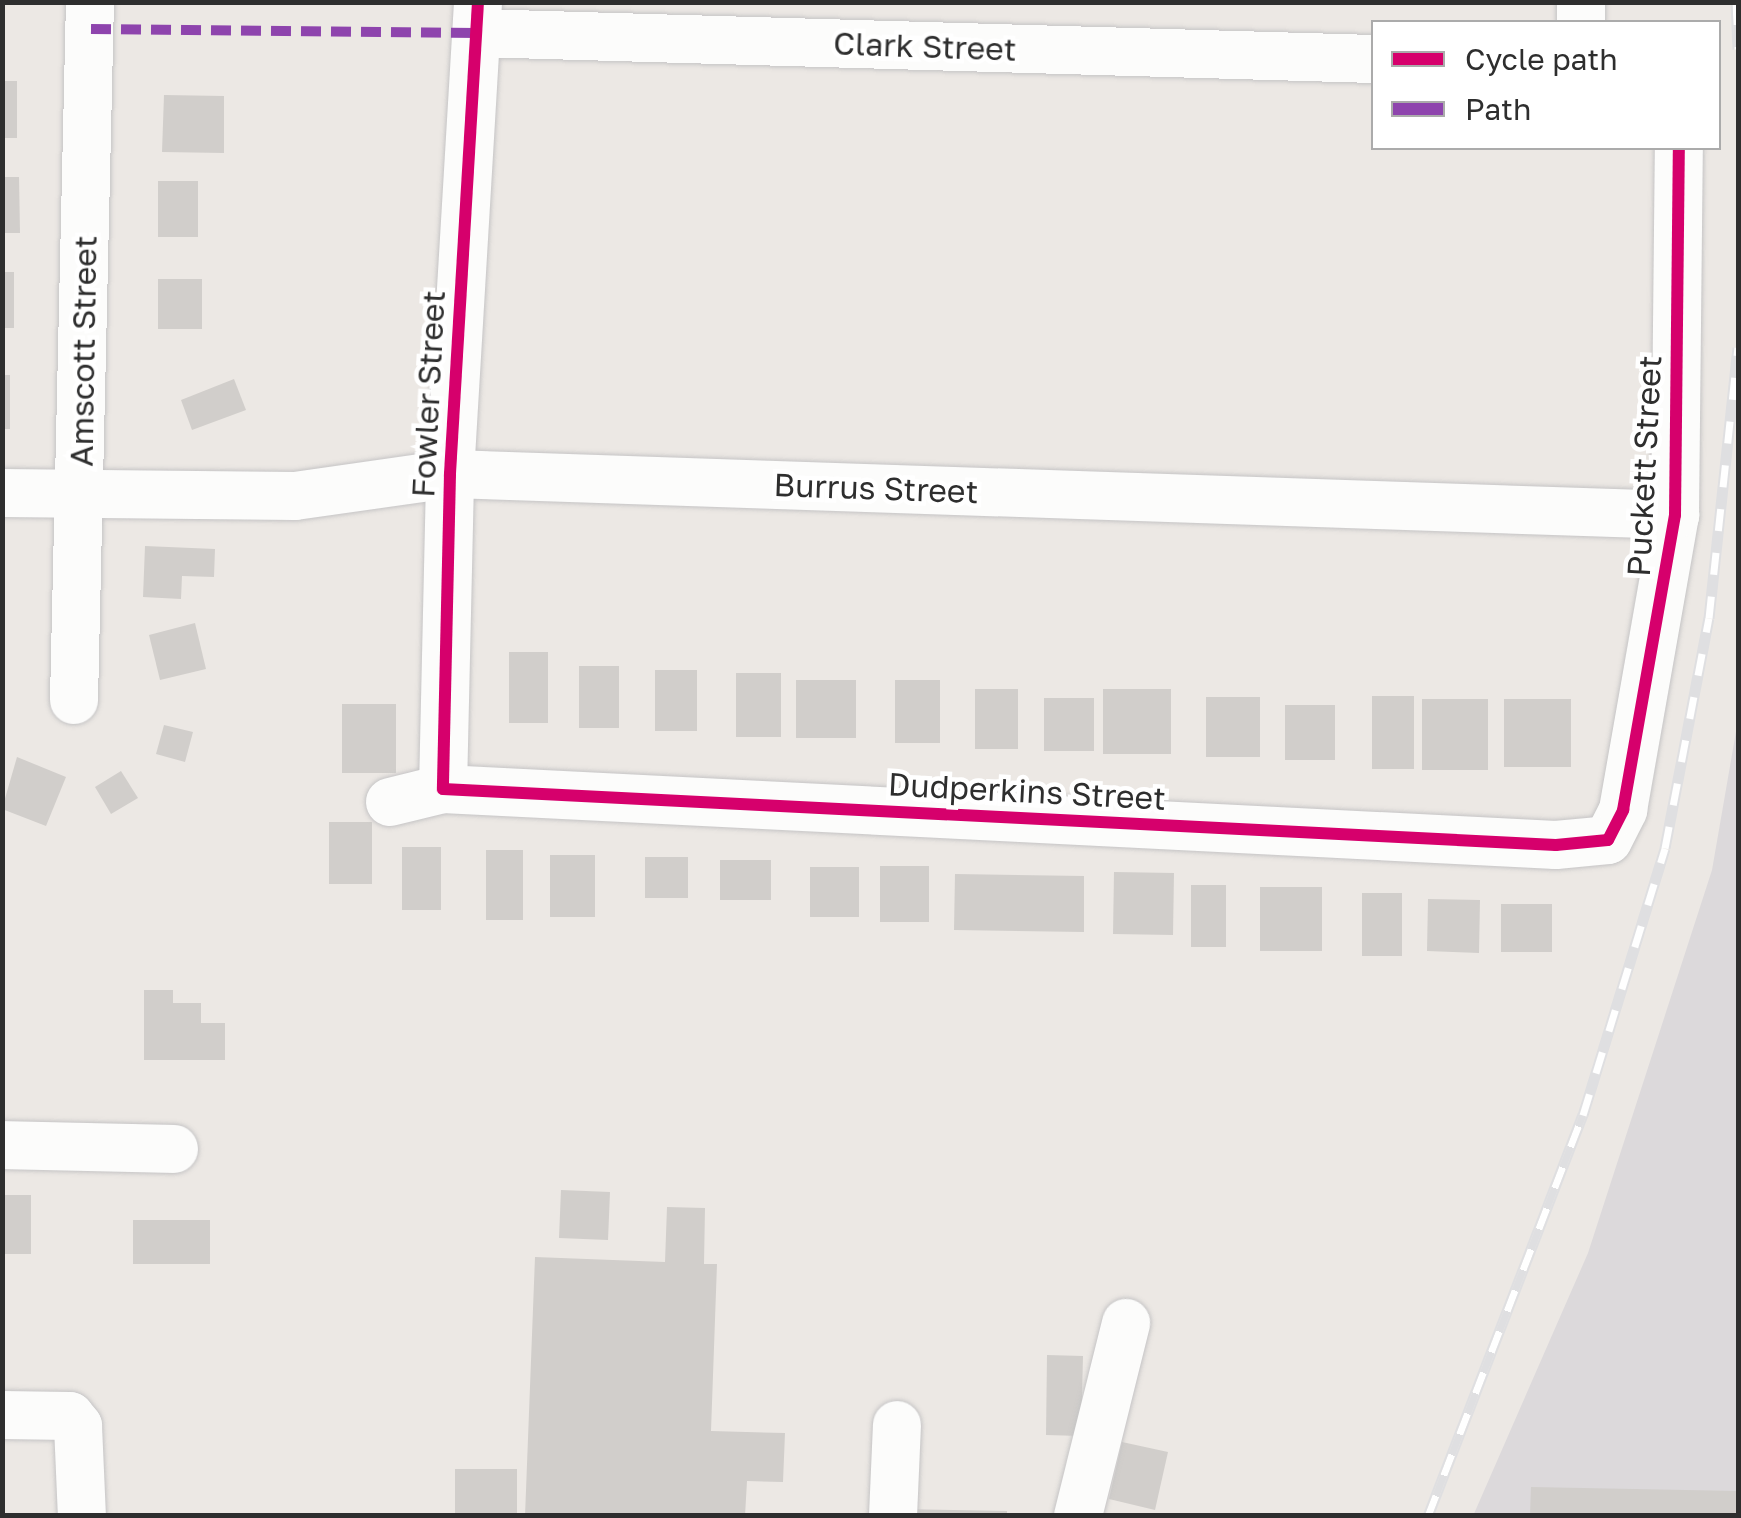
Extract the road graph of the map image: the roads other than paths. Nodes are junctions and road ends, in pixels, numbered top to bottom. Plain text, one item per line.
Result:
1 (90, 2) edge
2 (478, 18) edge
3 (1371, 59) edge
4 (1679, 150) edge
5 (450, 474) junction
6 (2, 492) edge
7 (79, 494) junction
8 (1675, 515) junction
9 (74, 700) dead end
10 (444, 789) junction
11 (390, 802) dead end
12 (1608, 840) joint
13 (2, 1146) edge
14 (174, 1148) dead end
15 (1126, 1323) dead end
16 (2, 1415) edge
17 (897, 1425) dead end
18 (82, 1516) edge
19 (892, 1516) edge
20 (1078, 1516) edge

1 - 7 street, Amscott Street
2 - 3 street, Clark Street
2 - 5 street, Fowler Street
4 - 8 street, Puckett Street
5 - 7 street, Burrus Street
5 - 8 street, Burrus Street
5 - 10 street, Fowler Street
6 - 7 street, Burrus Street
7 - 9 street, Amscott Street
8 - 12 street, Puckett Street
10 - 11 street, Dudperkins Street
10 - 12 street, Dudperkins Street
13 - 14 street
15 - 20 street
16 - 18 street
17 - 19 street

